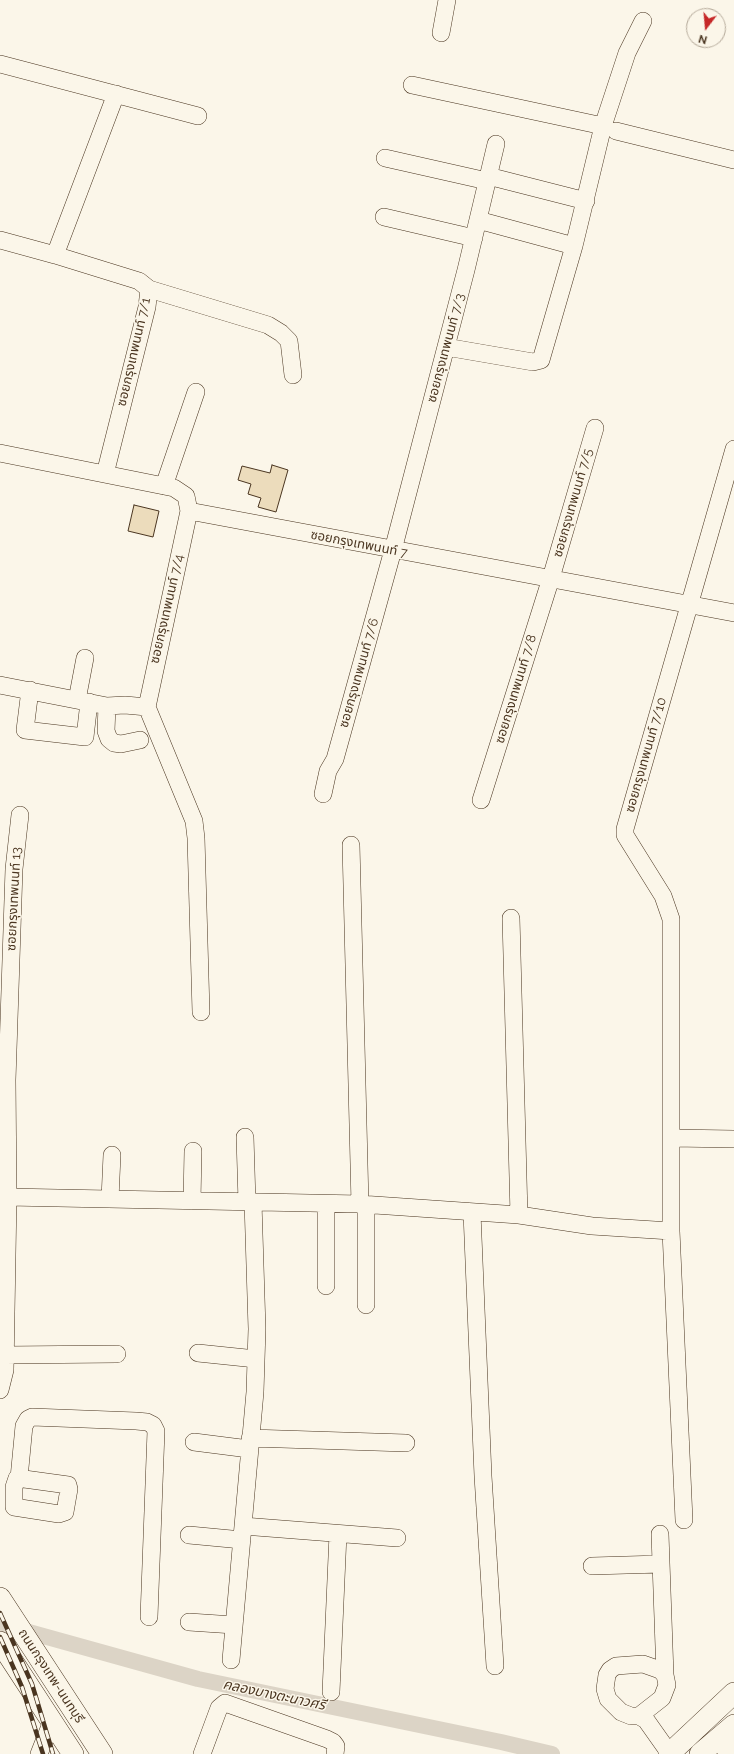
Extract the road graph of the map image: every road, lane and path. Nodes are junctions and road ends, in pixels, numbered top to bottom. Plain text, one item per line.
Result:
1 (447, 0) edge
2 (643, 21) dead end
3 (441, 33) dead end
4 (0, 64) edge
5 (412, 86) dead end
6 (116, 94) junction
7 (198, 116) dead end
8 (609, 128) junction
9 (496, 144) dead end
10 (385, 158) dead end
11 (734, 160) edge
12 (488, 179) junction
13 (586, 201) junction
14 (384, 217) dead end
15 (478, 220) junction
16 (474, 238) junction
17 (0, 240) edge
18 (574, 246) junction
19 (55, 255) junction
20 (149, 288) junction
21 (446, 347) junction
22 (293, 375) dead end
23 (196, 392) dead end
24 (595, 428) dead end
25 (734, 449) edge
26 (0, 453) edge
27 (105, 474) junction
28 (164, 486) junction
29 (189, 511) junction
30 (393, 550) junction
31 (551, 578) junction
32 (689, 606) junction
33 (734, 613) edge
34 (85, 658) dead end
35 (0, 685) edge
36 (30, 690) junction
37 (83, 701) junction
38 (107, 706) junction
39 (147, 707) junction
40 (140, 740) dead end
41 (323, 794) dead end
42 (481, 800) dead end
43 (20, 816) dead end
44 (351, 844) dead end
45 (511, 918) dead end
46 (201, 1012) dead end
47 (4, 1025) edge
48 (4, 1083) edge
49 (245, 1137) dead end
50 (672, 1138) junction
51 (734, 1139) edge
52 (193, 1151) dead end
53 (112, 1155) dead end
54 (8, 1197) junction
55 (110, 1199) junction
56 (192, 1201) junction
57 (250, 1202) junction
58 (326, 1204) junction
59 (363, 1204) junction
60 (472, 1213) junction
61 (518, 1215) junction
62 (671, 1231) junction
63 (3, 1246) edge
64 (326, 1286) dead end
65 (366, 1305) dead end
66 (198, 1353) dead end
67 (117, 1354) dead end
68 (5, 1355) junction
69 (256, 1359) junction
70 (0, 1390) edge
71 (194, 1442) dead end
72 (250, 1443) junction
73 (406, 1443) dead end
74 (11, 1484) edge
75 (684, 1520) dead end
76 (242, 1533) junction
77 (338, 1534) junction
78 (660, 1534) dead end
79 (189, 1535) dead end
80 (397, 1538) dead end
81 (661, 1564) junction
82 (592, 1566) dead end
83 (5, 1606) edge
84 (148, 1617) dead end
85 (189, 1622) dead end
86 (234, 1625) junction
87 (0, 1642) edge
88 (231, 1660) dead end
89 (495, 1666) dead end
90 (665, 1675) junction
91 (331, 1692) dead end
92 (734, 1694) edge
93 (734, 1703) edge
94 (69, 1704) junction
95 (639, 1716) junction
96 (49, 1717) junction
97 (703, 1723) junction
98 (734, 1725) edge
99 (734, 1749) edge
100 (39, 1754) edge
101 (73, 1754) edge
102 (102, 1754) edge
103 (202, 1754) edge
104 (335, 1754) edge
105 (669, 1754) edge
106 (700, 1754) edge
107 (728, 1754) edge

1 - 3 street
2 - 8 street
4 - 6 street
5 - 8 street
6 - 7 street
6 - 19 street
8 - 11 street
8 - 13 street
9 - 12 street, ซอยกรุงเทพนนท์ 7/3
10 - 12 street
12 - 13 street
12 - 15 street, ซอยกรุงเทพนนท์ 7/3
13 - 18 street
14 - 16 street
15 - 16 street, ซอยกรุงเทพนนท์ 7/3
15 - 18 street
16 - 21 street, ซอยกรุงเทพนนท์ 7/3
17 - 19 street, ซอยกรุงเทพนนท์ 7/1
18 - 21 street
19 - 20 street, ซอยกรุงเทพนนท์ 7/1
20 - 22 street
20 - 27 street, ซอยกรุงเทพนนท์ 7/1
21 - 30 street, ซอยกรุงเทพนนท์ 7/3
23 - 28 street
24 - 31 street, ซอยกรุงเทพนนท์ 7/5
25 - 32 street, ซอยกรุงเทพนนท์ 7/10
26 - 27 street
27 - 28 street
28 - 29 street
29 - 30 street, ซอยกรุงเทพนนท์ 7
29 - 39 street, ซอยกรุงเทพนนท์ 7/4
30 - 31 street, ซอยกรุงเทพนนท์ 7
30 - 41 street, ซอยกรุงเทพนนท์ 7/6
31 - 32 street, ซอยกรุงเทพนนท์ 7
31 - 42 street, ซอยกรุงเทพนนท์ 7/8
32 - 33 street, ซอยกรุงเทพนนท์ 7
32 - 50 street, ซอยกรุงเทพนนท์ 7/10
34 - 37 street
35 - 36 street
36 - 37 street
36 - 37 street
37 - 38 street
38 - 39 street
38 - 40 street
39 - 46 street
43 - 47 street, ซอยกรุงเทพนนท์ 13
44 - 59 street
45 - 61 street
47 - 48 street, ซอยกรุงเทพนนท์ 13
48 - 54 street, ซอยกรุงเทพนนท์ 13
49 - 57 street
50 - 51 street
50 - 62 street, ซอยกรุงเทพนนท์ 7/10
52 - 56 street
53 - 55 street
54 - 55 street
54 - 63 street, ซอยกรุงเทพนนท์ 13
55 - 56 street
56 - 57 street
57 - 58 street
57 - 69 street
58 - 59 street
58 - 64 street
59 - 60 street
59 - 65 street
60 - 61 street
60 - 89 street
61 - 62 street
62 - 75 street, ซอยกรุงเทพนนท์ 7/10
63 - 68 street, ซอยกรุงเทพนนท์ 13
66 - 69 street
67 - 68 street
68 - 70 street, ซอยกรุงเทพนนท์ 13
69 - 72 street
71 - 72 street
72 - 73 street
72 - 76 street
74 - 84 street
76 - 77 street
76 - 79 street
76 - 86 street
77 - 80 street
77 - 91 street
78 - 81 street
81 - 82 street
81 - 90 street
83 - 94 main road, ถนนกรุงเทพ-นนทบุรี
85 - 86 street
86 - 88 street
87 - 96 main road, ถนนกรุงเทพ-นนทบุรี
90 - 95 street
90 - 95 street
92 - 97 main road
93 - 97 main road
94 - 96 main road
94 - 102 main road, ถนนกรุงเทพ-นนทบุรี
95 - 105 street
96 - 100 street
96 - 101 main road, ถนนกรุงเทพ-นนทบุรี
97 - 105 main road
98 - 106 main road
99 - 107 main road
103 - 104 street

